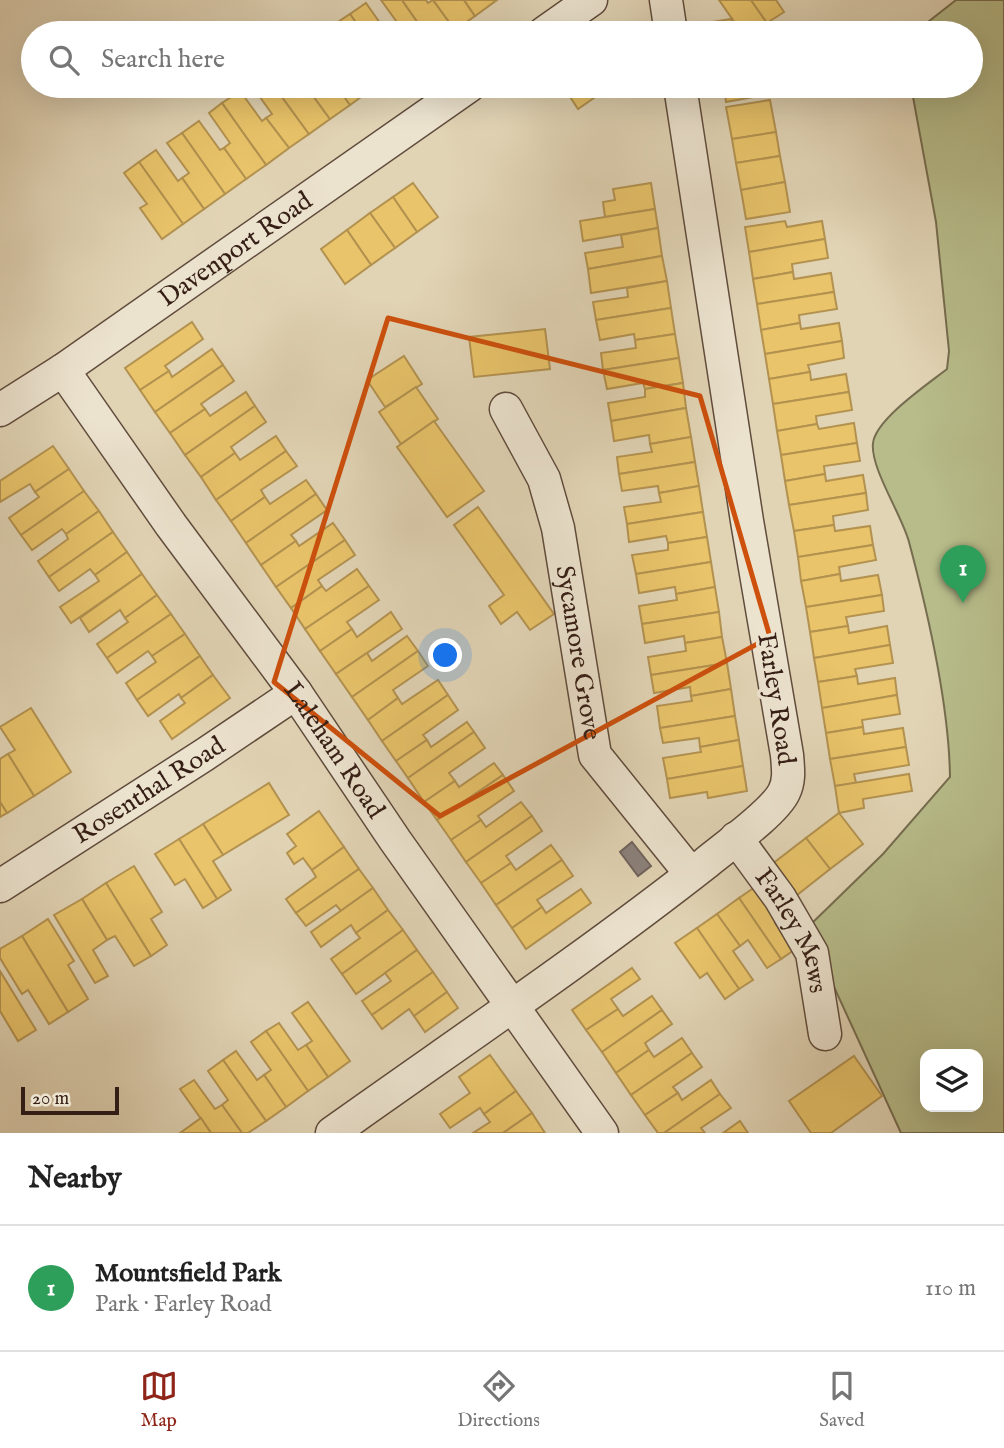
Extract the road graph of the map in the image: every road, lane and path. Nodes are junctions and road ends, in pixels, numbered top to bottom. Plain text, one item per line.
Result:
1 (591, 0) edge
2 (666, 0) edge
3 (561, 21) edge
4 (669, 21) edge
5 (452, 98) edge
6 (682, 98) edge
7 (63, 370) junction
8 (506, 408) dead end
9 (0, 410) edge
10 (296, 693) junction
11 (736, 838) junction
12 (691, 874) junction
13 (0, 886) edge
14 (512, 1006) junction
15 (825, 1034) dead end
16 (332, 1133) edge
17 (602, 1133) edge

1 - 3 street
2 - 4 street
5 - 7 street, Davenport Road
6 - 11 street, Farley Road
7 - 9 street, Davenport Road
7 - 10 street, Laleham Road
8 - 12 street, Sycamore Grove
10 - 13 street, Rosenthal Road
10 - 14 street, Laleham Road
11 - 12 street, Farley Road
11 - 15 street, Farley Mews
12 - 14 street, Farley Road
14 - 16 street, Farley Road
14 - 17 street, Laleham Road

